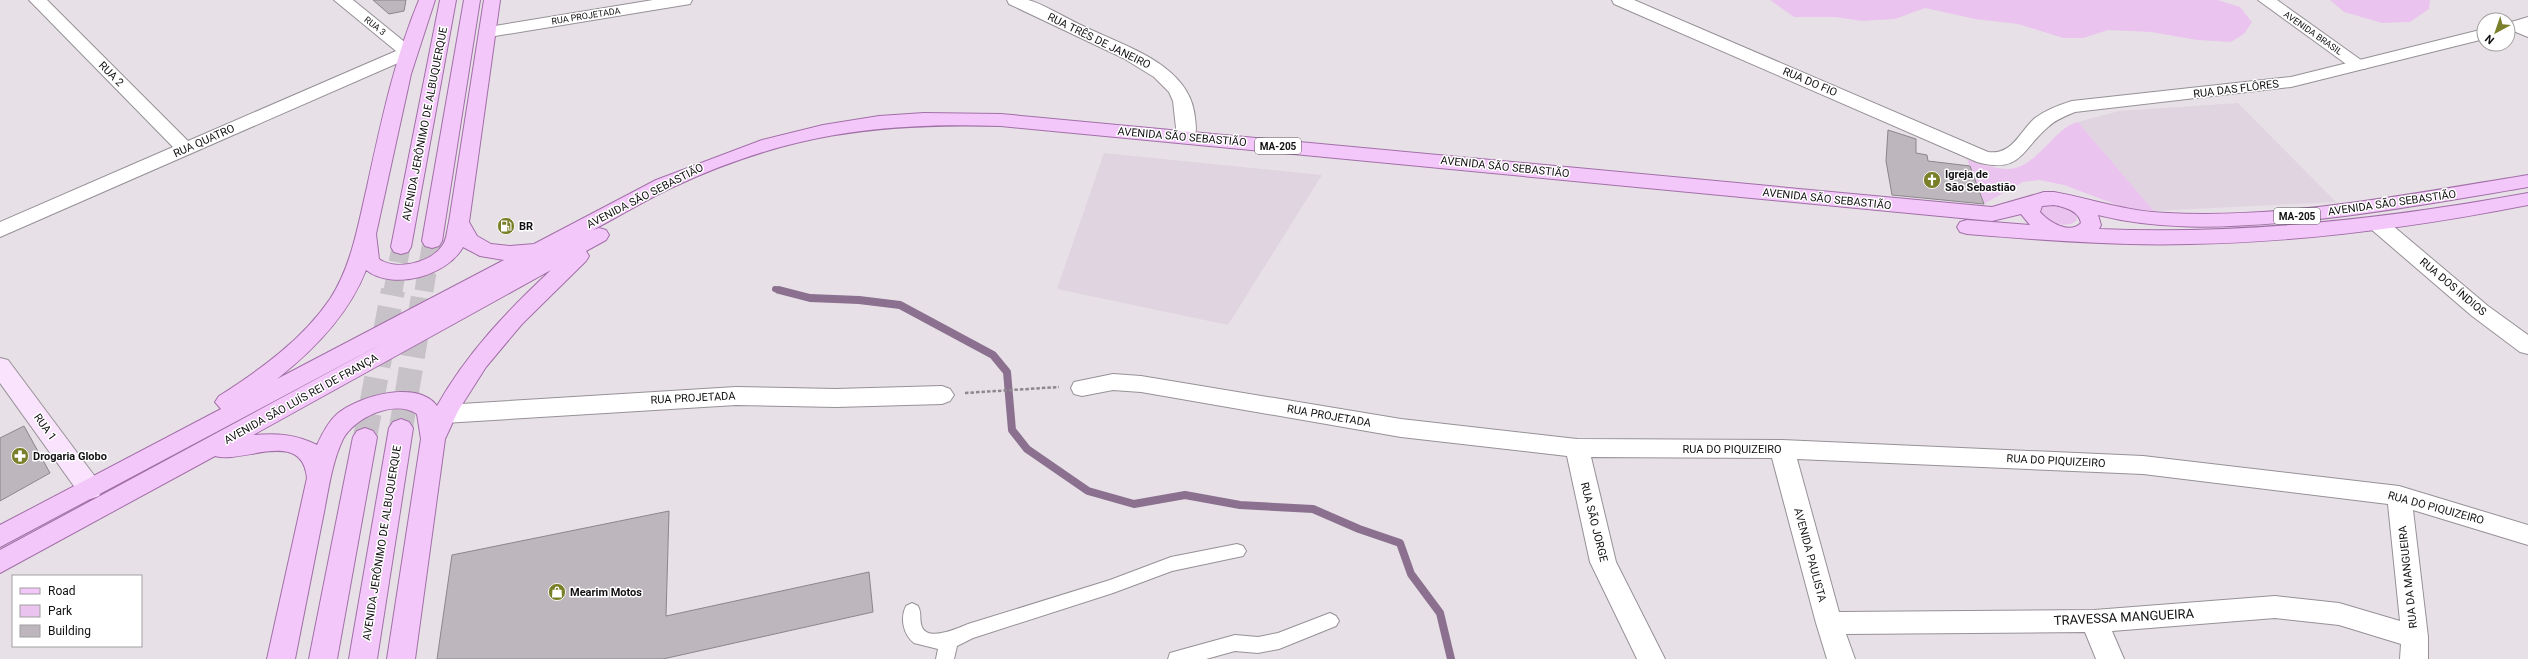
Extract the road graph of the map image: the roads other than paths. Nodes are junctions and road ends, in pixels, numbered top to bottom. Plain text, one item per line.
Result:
1 (37, 0) edge
2 (342, 0) edge
3 (427, 0) edge
4 (448, 0) edge
5 (472, 0) edge
6 (492, 0) edge
7 (680, 0) edge
8 (684, 0) edge
9 (1015, 0) edge
10 (1620, 0) edge
11 (2266, 0) edge
12 (488, 32) junction
13 (2476, 36) edge
14 (408, 52) junction
15 (2359, 65) junction
16 (1186, 137) junction
17 (185, 149) junction
18 (2002, 160) joint
19 (2528, 181) edge
20 (2528, 199) edge
21 (2065, 200) junction
22 (2033, 202) junction
23 (459, 222) junction
24 (2379, 225) junction
25 (367, 226) junction
26 (0, 230) edge
27 (602, 234) junction
28 (2071, 235) junction
29 (432, 241) tunnel mouth
30 (401, 247) tunnel mouth
31 (545, 247) junction
32 (2528, 346) edge
33 (0, 366) edge
34 (1082, 388) dead end
35 (942, 395) dead end
36 (444, 414) junction
37 (401, 428) tunnel mouth
38 (365, 437) tunnel mouth
39 (433, 439) junction
40 (1577, 448) junction
41 (1782, 449) junction
42 (198, 455) junction
43 (319, 479) junction
44 (90, 489) junction
45 (2399, 496) junction
46 (2528, 534) edge
47 (0, 537) edge
48 (1237, 551) dead end
49 (0, 562) edge
50 (912, 611) dead end
51 (1330, 621) dead end
52 (2094, 621) junction
53 (1828, 623) junction
54 (949, 641) junction
55 (2414, 648) edge
56 (281, 659) edge
57 (323, 659) edge
58 (363, 659) edge
59 (401, 659) edge
60 (945, 659) edge
61 (1177, 659) edge
62 (1651, 659) edge
63 (1842, 659) edge
64 (2110, 659) edge

1 - 17 street, RUA 2
2 - 14 street, RUA 3
3 - 14 main road
4 - 30 main road, AVENIDA JERÔNIMO DE ALBUQUERQUE
5 - 29 main road
6 - 12 main road
7 - 8 street, RUA PROJETADA
7 - 12 street, RUA PROJETADA
9 - 16 street, RUA TRÊS DE JANEIRO
10 - 18 street, RUA DO FIO
11 - 15 street, AVENIDA BRASIL
12 - 23 main road
13 - 15 street, RUA DAS FLÔRES
14 - 17 street, RUA QUATRO
14 - 25 main road
15 - 18 street, RUA DAS FLÔRES
16 - 22 main road, AVENIDA SÃO SEBASTIÃO / MA-205
16 - 31 main road, AVENIDA SÃO SEBASTIÃO / MA-205
17 - 26 street, RUA QUATRO
19 - 21 main road, AVENIDA SÃO SEBASTIÃO / MA-205
20 - 24 main road, AVENIDA SÃO SEBASTIÃO / MA-205
21 - 22 main road, AVENIDA SÃO SEBASTIÃO
21 - 28 main road
22 - 28 main road
23 - 25 main road
23 - 31 main road
24 - 28 main road, AVENIDA SÃO SEBASTIÃO / MA-205
24 - 32 street, RUA DOS ÍNDIOS
25 - 44 main road
27 - 28 main road, AVENIDA SÃO SEBASTIÃO / MA-205
27 - 36 main road
27 - 42 main road, AVENIDA SÃO LUÍS REI DE FRANÇA
31 - 44 main road, AVENIDA SÃO LUÍS REI DE FRANÇA
33 - 44 main road, RUA 1
34 - 40 street, RUA PROJETADA
35 - 36 street, RUA PROJETADA
36 - 39 main road
37 - 58 main road, AVENIDA JERÔNIMO DE ALBUQUERQUE
38 - 57 main road
39 - 43 main road
39 - 59 main road
40 - 41 street, RUA DO PIQUIZEIRO
40 - 62 street, RUA SÃO JORGE
41 - 45 street, RUA DO PIQUIZEIRO
41 - 53 street, AVENIDA PAULISTA
42 - 43 main road
42 - 49 main road, AVENIDA SÃO LUÍS REI DE FRANÇA
43 - 56 main road
44 - 47 main road, AVENIDA SÃO LUÍS REI DE FRANÇA
45 - 46 street, RUA DO PIQUIZEIRO
45 - 55 street, RUA DA MANGUEIRA
48 - 54 lane
50 - 54 lane
51 - 61 lane
52 - 53 street, TRAVESSA MANGUEIRA
52 - 55 street, TRAVESSA MANGUEIRA
52 - 64 street
53 - 63 street, AVENIDA PAULISTA
54 - 60 lane

